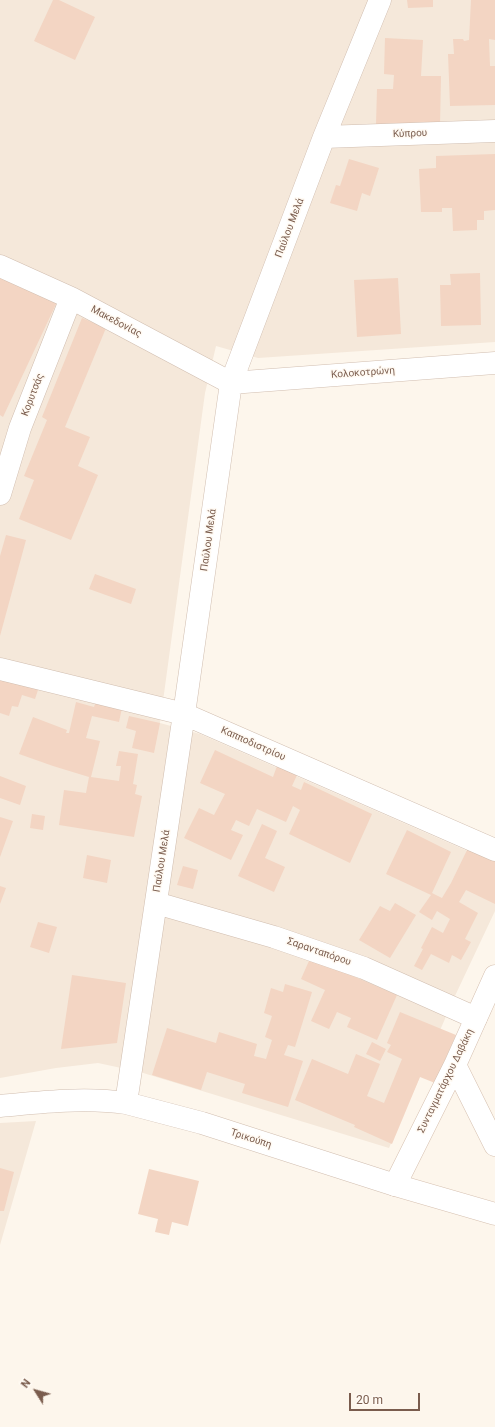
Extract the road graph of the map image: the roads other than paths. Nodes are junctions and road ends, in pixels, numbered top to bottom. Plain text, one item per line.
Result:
1 (380, 0) edge
2 (495, 131) edge
3 (324, 137) junction
4 (0, 266) edge
5 (71, 298) junction
6 (495, 362) edge
7 (231, 383) junction
8 (0, 494) edge
9 (0, 669) edge
10 (184, 714) junction
11 (495, 850) edge
12 (156, 903) junction
13 (495, 976) edge
14 (476, 1018) junction
15 (455, 1065) junction
16 (126, 1103) junction
17 (0, 1106) edge
18 (495, 1145) edge
19 (395, 1185) junction
20 (495, 1214) edge

1 - 3 street, Παύλου Μελά
2 - 3 street, Κύπρου
3 - 7 street, Παύλου Μελά
4 - 5 street, Μακεδονίας
5 - 7 street, Μακεδονίας
5 - 8 street, Κορυτσάς
6 - 7 street, Κολοκοτρώνη
7 - 10 street, Παύλου Μελά
9 - 10 street, Καπποδιστρίου
10 - 11 street, Καπποδιστρίου
10 - 12 street, Παύλου Μελά
12 - 14 street, Σαρανταπόρου
12 - 16 street, Παύλου Μελά
13 - 14 street, Συνταγματάρχου Δαβάκη
14 - 15 street, Συνταγματάρχου Δαβάκη
15 - 18 street
15 - 19 street, Συνταγματάρχου Δαβάκη
16 - 17 street, Τρικούπη
16 - 19 street, Τρικούπη
19 - 20 street, Τρικούπη

